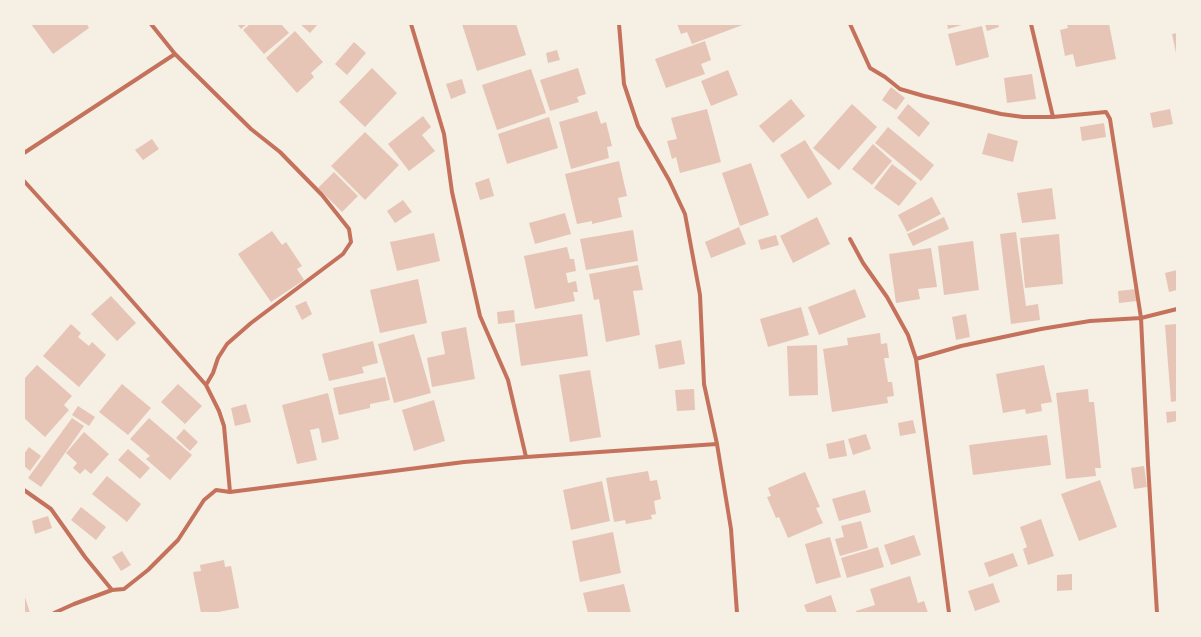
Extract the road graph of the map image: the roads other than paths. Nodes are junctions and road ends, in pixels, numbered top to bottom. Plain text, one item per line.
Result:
1 (151, 24) edge
2 (411, 24) edge
3 (619, 24) edge
4 (850, 24) edge
5 (1031, 24) edge
6 (175, 54) junction
7 (1053, 117) junction
8 (24, 153) edge
9 (24, 181) edge
10 (850, 239) dead end
11 (1177, 309) edge
12 (1141, 318) junction
13 (916, 359) junction
14 (206, 385) junction
15 (717, 444) junction
16 (526, 457) junction
17 (24, 490) edge
18 (230, 492) junction
19 (112, 590) junction
20 (54, 613) edge
21 (737, 613) edge
22 (949, 613) edge
23 (1157, 613) edge

1 - 6 street
2 - 16 street
3 - 15 street
4 - 7 street
5 - 7 street
6 - 8 street
6 - 14 street
7 - 12 street
9 - 14 street
10 - 13 street
11 - 12 street
12 - 13 street
12 - 23 street
13 - 22 street
14 - 18 street
15 - 16 street
15 - 21 street
16 - 18 street
17 - 19 street
18 - 19 street
19 - 20 street

